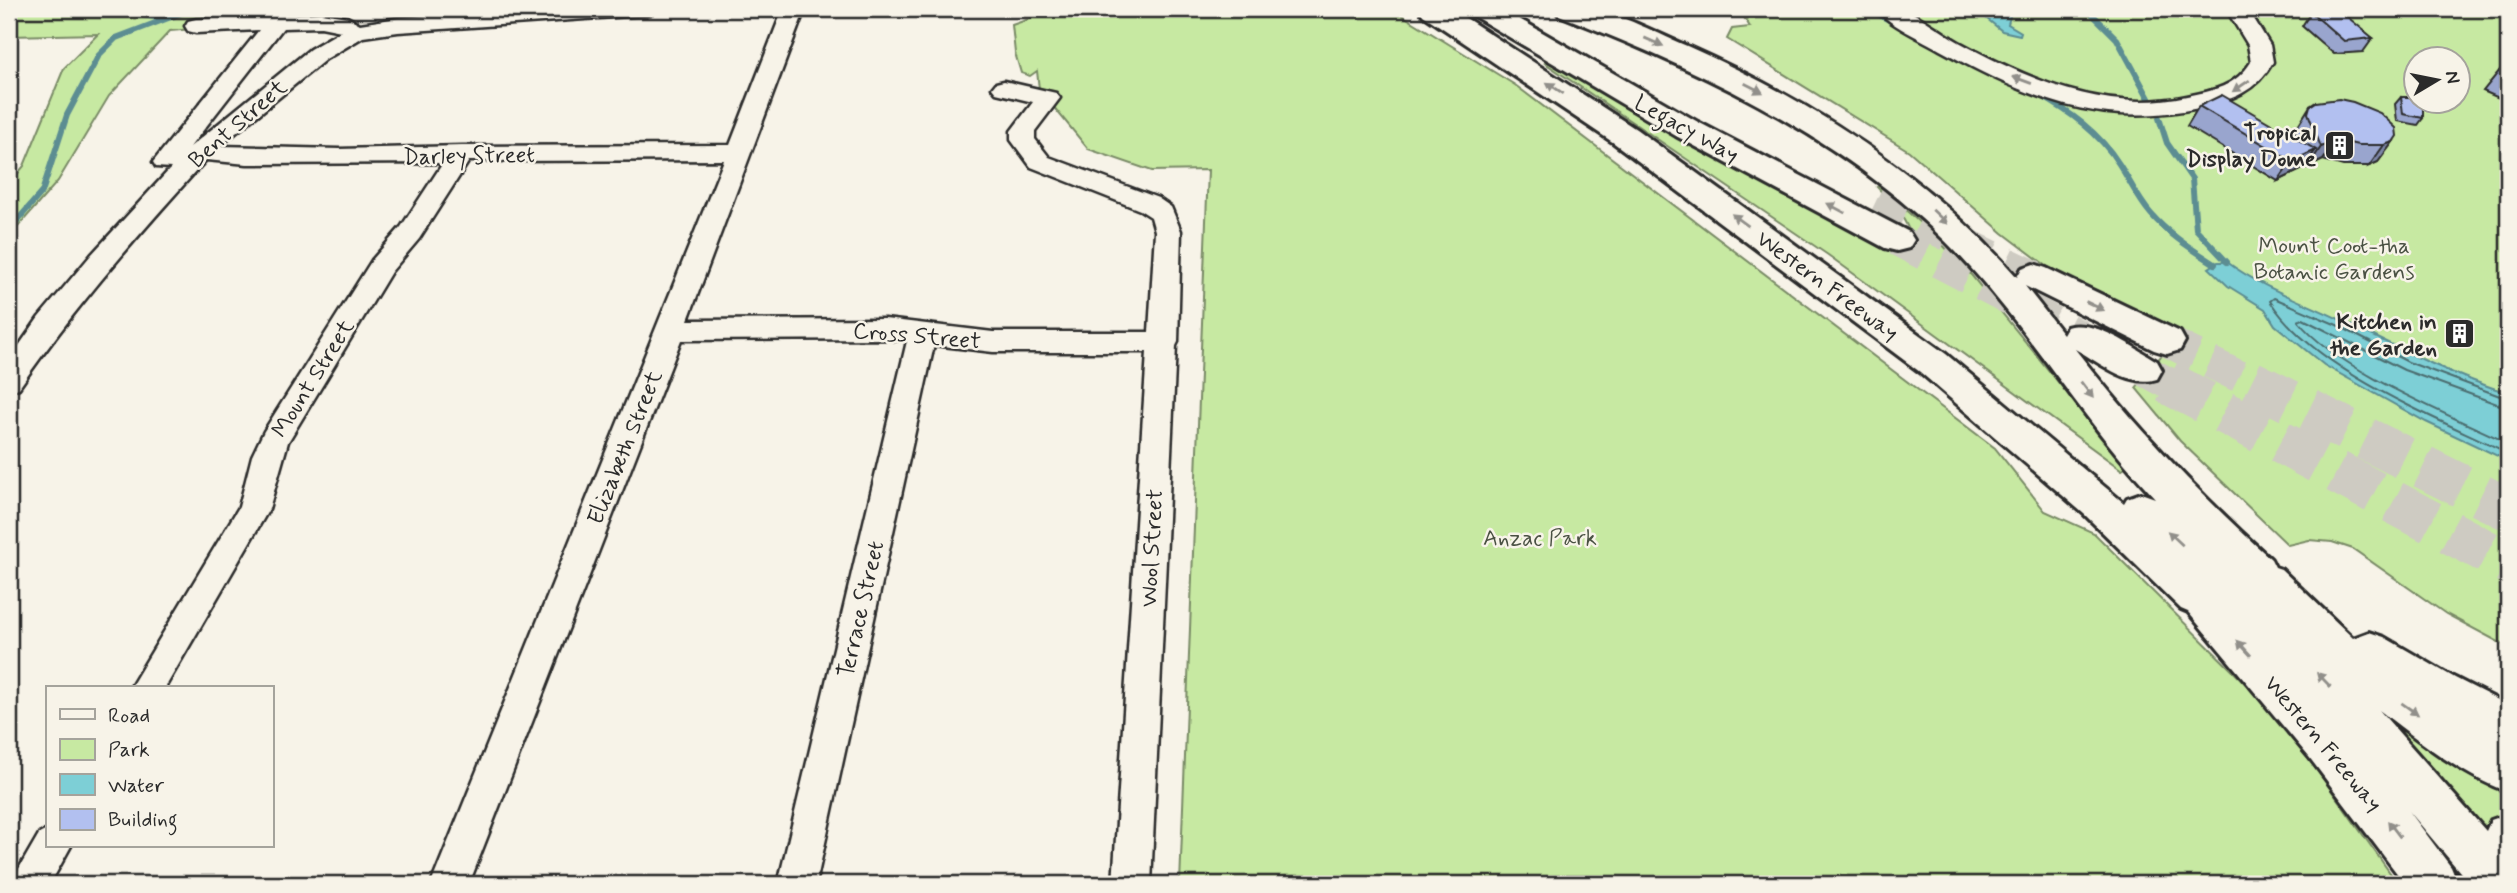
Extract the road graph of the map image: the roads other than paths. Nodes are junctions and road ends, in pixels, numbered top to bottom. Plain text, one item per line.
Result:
1 (643, 9) edge
2 (794, 9) edge
3 (1433, 9) edge
4 (1482, 9) edge
5 (1512, 9) edge
6 (1569, 9) edge
7 (1888, 9) edge
8 (2237, 9) edge
9 (277, 21) junction
10 (196, 26) dead end
11 (357, 31) junction
12 (1004, 88) dead end
13 (198, 152) junction
14 (740, 152) junction
15 (462, 153) junction
16 (1876, 201) tunnel mouth
17 (1897, 240) tunnel mouth
18 (100, 261) junction
19 (2034, 276) tunnel mouth
20 (671, 330) junction
21 (923, 333) junction
22 (2080, 336) tunnel mouth
23 (2167, 341) tunnel mouth
24 (1164, 342) junction
25 (2144, 370) tunnel mouth
26 (9, 381) edge
27 (2236, 588) junction
28 (147, 686) edge
29 (2508, 727) edge
30 (2508, 771) edge
31 (2508, 836) edge
32 (51, 848) edge
33 (2508, 878) edge
34 (29, 884) edge
35 (450, 884) edge
36 (797, 884) edge
37 (1132, 884) edge
38 (2434, 884) edge
39 (2501, 884) edge

1 - 11 street
2 - 14 street, Elizabeth Street
27 -> 3 highway, Western Freeway
17 -> 4 highway, Legacy Way
5 - 16 highway, Legacy Way
6 -> 27 highway, Western Freeway
8 -> 7 street
9 - 10 street
9 - 11 street
9 - 18 street, Bent Street
11 - 13 street, Bent Street
12 - 24 street, Wool Street
13 - 15 street, Darley Street
13 - 18 street, Bent Street
14 - 15 street, Darley Street
14 - 20 street, Elizabeth Street
15 - 28 street, Mount Street
18 - 26 street, Bent Street
19 -> 23 highway
20 - 21 street, Cross Street
20 - 35 street, Elizabeth Street
21 - 24 street, Cross Street
21 - 36 street, Terrace Street
22 - 25 highway
24 - 37 street, Wool Street
27 - 29 highway
27 -> 30 highway, Western Freeway
38 -> 27 highway, Western Freeway
39 -> 27 highway
31 - 33 highway
32 - 34 street

